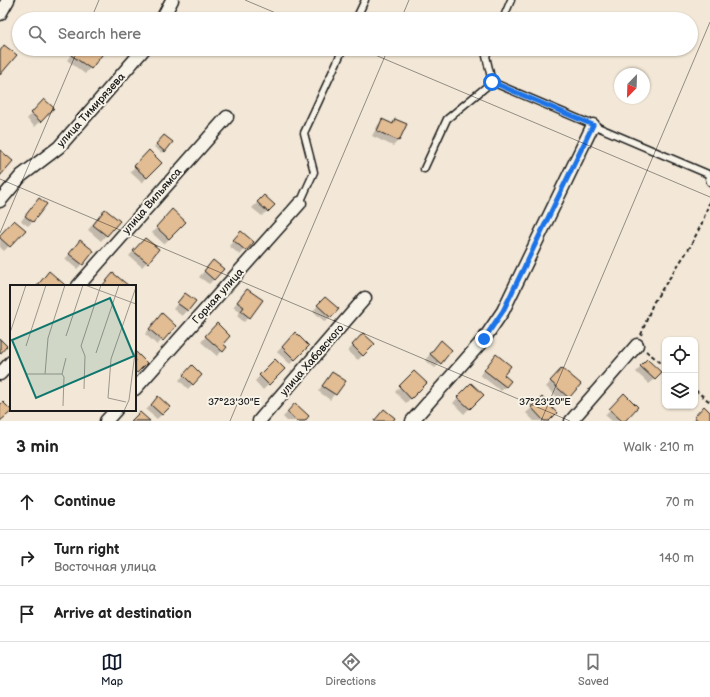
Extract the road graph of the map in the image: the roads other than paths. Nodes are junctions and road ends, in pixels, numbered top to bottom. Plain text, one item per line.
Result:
1 (8, 0) edge
2 (172, 0) edge
3 (365, 0) edge
4 (511, 0) edge
5 (166, 12) edge
6 (359, 12) edge
7 (506, 12) edge
8 (0, 14) edge
9 (138, 56) edge
10 (339, 56) edge
11 (486, 56) edge
12 (492, 82) junction
13 (227, 117) dead end
14 (593, 125) junction
15 (424, 169) dead end
16 (710, 182) edge
17 (0, 200) edge
18 (300, 203) joint
19 (79, 285) edge
20 (365, 298) dead end
21 (637, 345) road end
22 (10, 363) edge
23 (0, 374) edge
24 (136, 388) edge
25 (115, 411) edge
26 (106, 421) edge
27 (259, 421) edge
28 (412, 421) edge
29 (571, 421) edge

1 - 8 street
2 - 5 street
3 - 6 lane
4 - 7 lane
9 - 17 street, улица Тимирязева
10 - 18 lane
11 - 12 lane
12 - 14 lane
12 - 15 lane
13 - 19 street, улица Вильямса
14 - 16 lane
14 - 28 street
18 - 24 street, Горная улица
20 - 27 street, улица Хабовского
21 - 29 street
22 - 23 street
25 - 26 street

